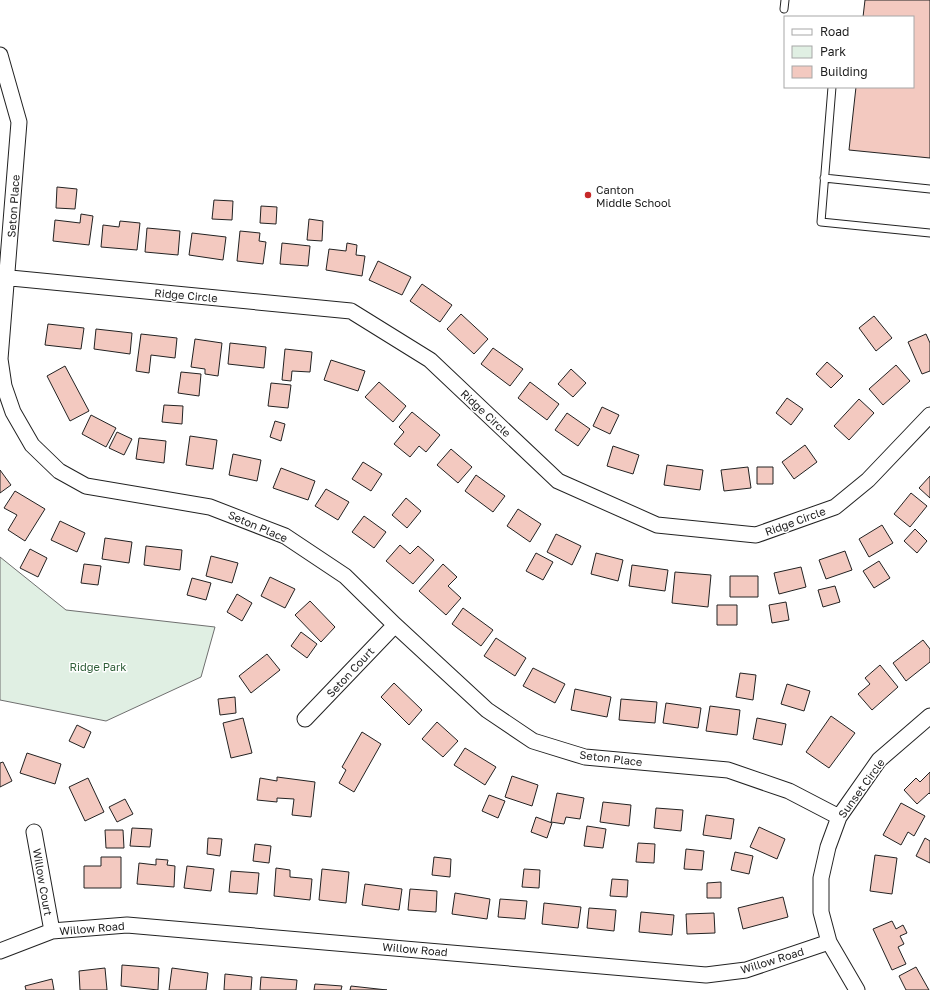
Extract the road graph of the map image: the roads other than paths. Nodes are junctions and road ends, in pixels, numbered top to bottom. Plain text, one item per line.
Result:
1 (785, 0) edge
2 (784, 9) dead end
3 (0, 55) edge
4 (832, 88) edge
5 (824, 178) junction
6 (930, 189) edge
7 (930, 233) edge
8 (4, 278) edge
9 (930, 415) edge
10 (395, 625) junction
11 (930, 716) edge
12 (305, 719) dead end
13 (839, 817) junction
14 (34, 832) dead end
15 (52, 931) junction
16 (829, 942) junction
17 (0, 951) edge
18 (857, 990) edge

1 - 2 lane
3 - 8 street, Seton Place
4 - 5 lane
5 - 6 lane
5 - 7 lane
8 - 9 street, Ridge Circle
8 - 10 street, Seton Place
10 - 12 street, Seton Court
10 - 13 street, Seton Place
11 - 13 street, Sunset Circle
13 - 16 street, Sunset Circle
14 - 15 street, Willow Court
15 - 16 street, Willow Road
15 - 17 street, Willow Road
16 - 18 street, Sunset Circle

